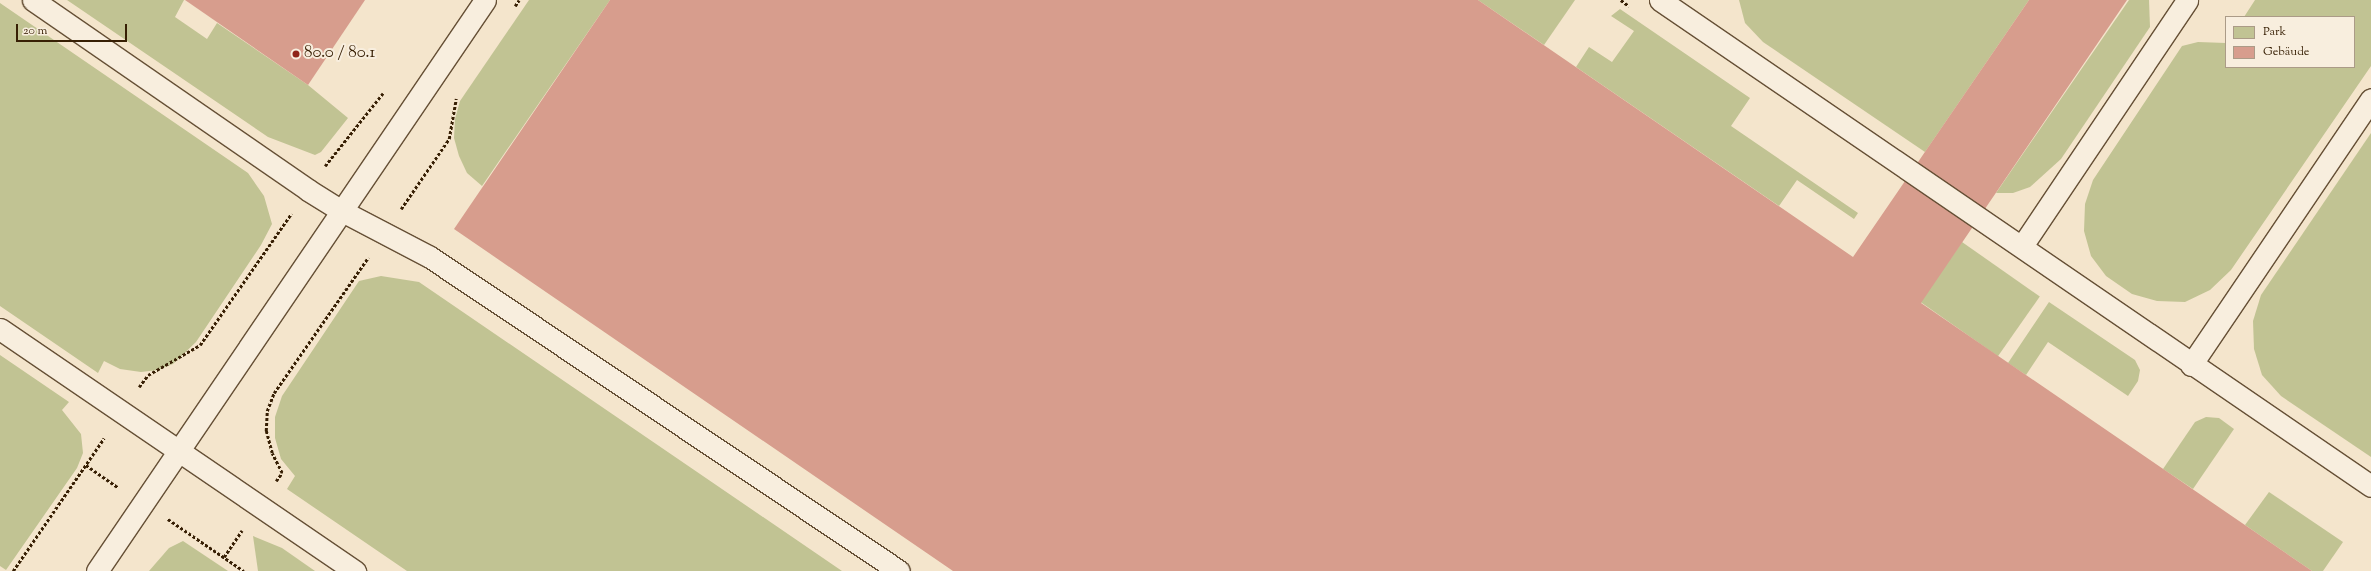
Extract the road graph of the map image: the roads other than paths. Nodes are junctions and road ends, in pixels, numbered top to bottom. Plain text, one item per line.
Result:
1 (33, 0) edge
2 (485, 0) edge
3 (1660, 0) edge
4 (2187, 0) edge
5 (1683, 6) edge
6 (2371, 99) edge
7 (342, 211) junction
8 (2022, 246) junction
9 (0, 329) edge
10 (2191, 365) junction
11 (178, 450) junction
12 (2371, 486) edge
13 (97, 571) edge
14 (355, 571) edge
15 (899, 571) edge

1 - 7 lane
2 - 7 lane
3 - 5 lane
4 - 8 lane
5 - 8 lane
6 - 10 lane
7 - 11 lane
7 - 15 lane
8 - 10 lane
9 - 11 lane
10 - 12 lane
11 - 13 lane
11 - 14 lane

